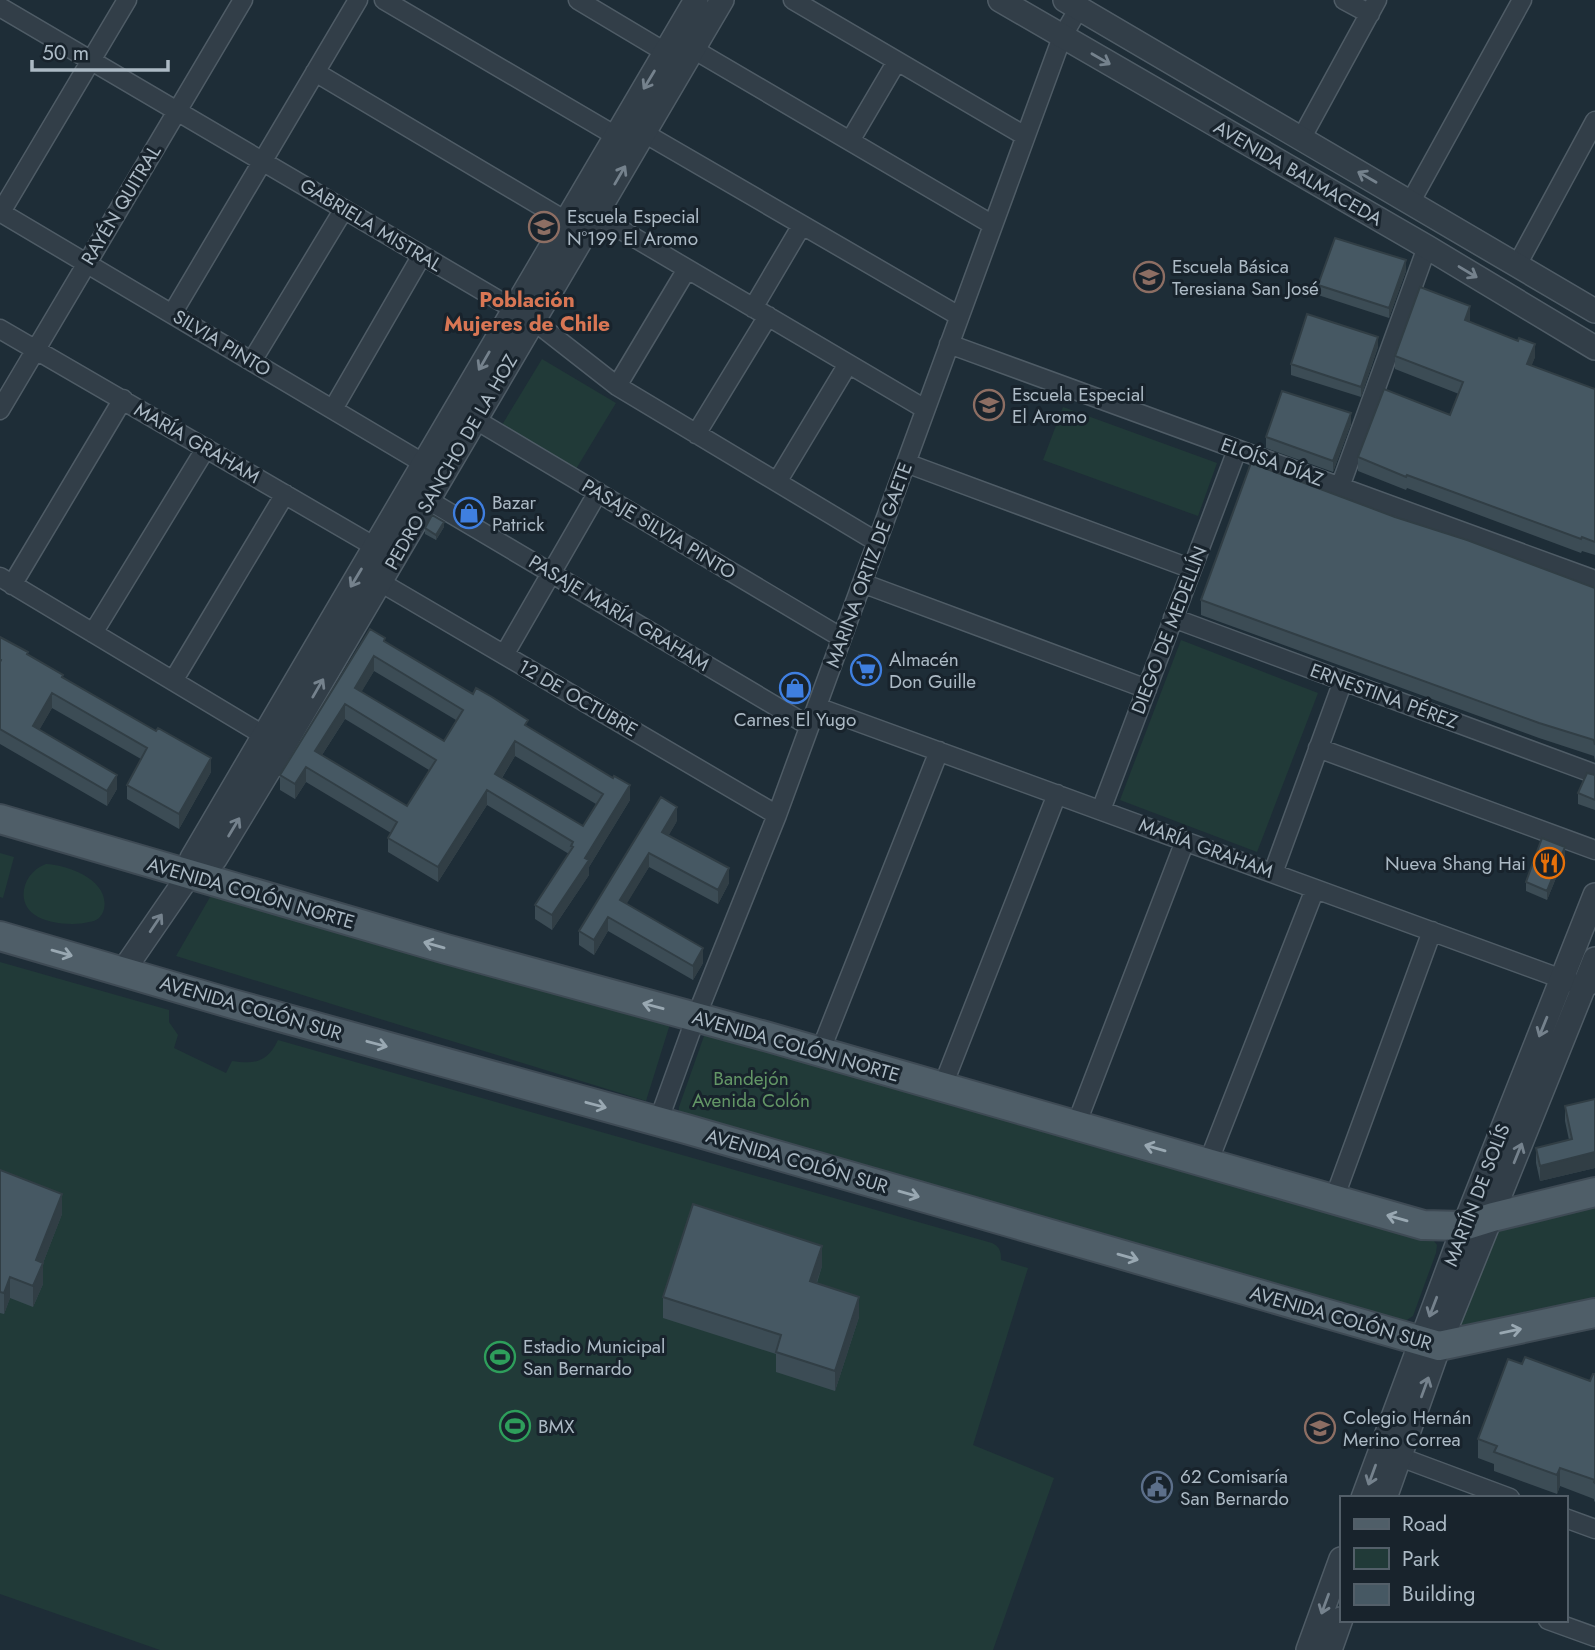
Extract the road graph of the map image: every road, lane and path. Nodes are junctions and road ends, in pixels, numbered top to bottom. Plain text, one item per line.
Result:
1 (127, 0) edge
2 (243, 0) edge
3 (358, 0) edge
4 (384, 0) edge
5 (578, 0) edge
6 (696, 0) edge
7 (722, 0) edge
8 (793, 0) edge
9 (1000, 0) edge
10 (1344, 0) edge
11 (1522, 0) edge
12 (1072, 4) edge
13 (9, 6) edge
14 (1374, 7) edge
15 (1062, 37) junction
16 (693, 50) junction
17 (665, 52) junction
18 (91, 60) junction
19 (897, 61) junction
20 (315, 72) junction
21 (177, 111) junction
22 (1595, 121) edge
23 (644, 133) junction
24 (616, 136) junction
25 (1025, 136) junction
26 (1301, 139) junction
27 (850, 141) junction
28 (1588, 149) edge
29 (263, 161) junction
30 (1410, 203) junction
31 (344, 209) junction
32 (0, 212) edge
33 (596, 215) junction
34 (566, 221) junction
35 (802, 225) junction
36 (993, 225) junction
37 (1427, 247) junction
38 (422, 255) junction
39 (87, 263) junction
40 (1517, 265) junction
41 (687, 269) junction
42 (1595, 311) edge
43 (760, 312) junction
44 (172, 314) junction
45 (524, 315) junction
46 (959, 316) junction
47 (0, 329) edge
48 (949, 344) junction
49 (1595, 348) edge
50 (36, 349) junction
51 (252, 361) junction
52 (848, 363) junction
53 (617, 386) junction
54 (123, 400) junction
55 (333, 409) junction
56 (925, 409) junction
57 (0, 410) edge
58 (476, 420) junction
59 (696, 434) junction
60 (206, 448) junction
61 (1237, 450) junction
62 (906, 463) junction
63 (433, 469) junction
64 (777, 482) junction
65 (1340, 487) junction
66 (598, 492) junction
67 (285, 494) junction
68 (428, 500) junction
69 (877, 542) junction
70 (384, 552) junction
71 (1192, 569) junction
72 (551, 573) junction
73 (1595, 580) edge
74 (6, 581) edge
75 (380, 582) junction
76 (862, 583) junction
77 (1173, 618) junction
78 (93, 633) junction
79 (842, 638) junction
80 (504, 655) junction
81 (173, 681) junction
82 (1343, 681) junction
83 (1147, 689) junction
84 (817, 706) junction
85 (809, 726) junction
86 (273, 741) junction
87 (1318, 748) junction
88 (939, 751) junction
89 (1595, 774) edge
90 (1057, 794) junction
91 (1101, 810) junction
92 (777, 815) junction
93 (0, 819) edge
94 (1185, 841) junction
95 (1595, 850) edge
96 (1273, 873) junction
97 (189, 875) junction
98 (1315, 889) junction
99 (1595, 895) edge
100 (1432, 931) junction
101 (0, 936) edge
102 (1595, 959) edge
103 (123, 971) junction
104 (1581, 983) edge
105 (695, 1017) junction
106 (820, 1052) junction
107 (942, 1088) junction
108 (658, 1122) junction
109 (1076, 1125) junction
110 (1208, 1163) junction
111 (1595, 1192) edge
112 (1334, 1199) junction
113 (1493, 1217) junction
114 (1464, 1226) junction
115 (1595, 1313) edge
116 (1430, 1344) junction
117 (1399, 1457) junction
118 (1364, 1496) edge
119 (1386, 1496) edge
120 (1505, 1496) edge
121 (1567, 1519) edge
122 (1595, 1529) edge
123 (1340, 1562) edge
124 (1340, 1622) edge
125 (1554, 1622) edge
126 (1595, 1637) edge
127 (1308, 1650) edge
128 (1330, 1650) edge

1 - 18 street
2 - 21 street, RAYÉN QUITRAL
3 - 20 street
4 - 24 street
5 - 17 street
6 - 17 street, PEDRO SANCHO DE LA HOZ
7 - 16 street, PEDRO SANCHO DE LA HOZ
8 - 19 street
9 - 15 street, AVENIDA BALMACEDA
10 - 14 street
11 - 30 street
12 - 15 street, MARINA ORTIZ DE GAETE
12 - 26 street, AVENIDA BALMACEDA
13 - 18 street, GABRIELA MISTRAL
14 - 26 street
15 - 25 street, MARINA ORTIZ DE GAETE
15 -> 37 street, AVENIDA BALMACEDA
16 - 23 street, PEDRO SANCHO DE LA HOZ
16 - 27 street
17 -> 24 street, PEDRO SANCHO DE LA HOZ
18 - 21 street, GABRIELA MISTRAL
18 - 32 street
19 - 25 street
19 - 27 street
20 - 29 street
20 - 34 street
21 - 29 street, GABRIELA MISTRAL
21 - 39 street, RAYÉN QUITRAL
22 - 28 street
33 -> 23 street, PEDRO SANCHO DE LA HOZ
23 - 35 street
24 - 34 street, PEDRO SANCHO DE LA HOZ
25 - 36 street, MARINA ORTIZ DE GAETE
30 -> 26 street, AVENIDA BALMACEDA
27 - 36 street
28 - 40 street
29 - 31 street, GABRIELA MISTRAL
29 - 44 street
30 - 40 street, AVENIDA BALMACEDA
31 - 38 street, GABRIELA MISTRAL
31 - 51 street
32 - 39 street, SILVIA PINTO
33 - 41 street
33 - 45 street, PEDRO SANCHO DE LA HOZ
34 - 45 street, PEDRO SANCHO DE LA HOZ
35 - 43 street
35 - 46 street
36 - 46 street, MARINA ORTIZ DE GAETE
37 -> 49 street, AVENIDA BALMACEDA
37 - 65 street
38 - 45 street, GABRIELA MISTRAL
38 - 55 street
39 - 44 street, SILVIA PINTO
39 - 50 street, RAYÉN QUITRAL
40 - 42 street, AVENIDA BALMACEDA
41 - 43 street
41 - 53 street
43 - 52 street
43 - 59 street
44 - 51 street, SILVIA PINTO
45 - 53 street, GABRIELA MISTRAL
45 - 58 street, PEDRO SANCHO DE LA HOZ
45 -> 63 street, PEDRO SANCHO DE LA HOZ
46 - 48 street, MARINA ORTIZ DE GAETE
47 - 50 street, MARÍA GRAHAM
48 - 56 street, MARINA ORTIZ DE GAETE
48 - 61 street, ELOÍSA DÍAZ
50 - 54 street, MARÍA GRAHAM
50 - 57 street, RAYÉN QUITRAL
51 - 55 street, SILVIA PINTO
52 - 56 street
52 - 64 street
53 - 59 street, GABRIELA MISTRAL
54 - 60 street, MARÍA GRAHAM
54 - 74 street
55 - 63 street, SILVIA PINTO
56 - 62 street, MARINA ORTIZ DE GAETE
58 - 63 street, PEDRO SANCHO DE LA HOZ
58 - 66 street, PASAJE SILVIA PINTO
59 - 64 street, GABRIELA MISTRAL
60 - 67 street, MARÍA GRAHAM
60 - 78 street
61 - 65 street, ELOÍSA DÍAZ
61 - 71 street, DIEGO DE MEDELLÍN
62 - 69 street, MARINA ORTIZ DE GAETE
62 - 71 street
63 - 68 street, PEDRO SANCHO DE LA HOZ
63 - 70 street, PEDRO SANCHO DE LA HOZ
64 - 69 street, GABRIELA MISTRAL
65 - 73 street, ELOÍSA DÍAZ
66 - 72 street
66 - 79 street, PASAJE SILVIA PINTO
67 - 70 street, MARÍA GRAHAM
67 - 81 street
68 - 70 street, PEDRO SANCHO DE LA HOZ
68 - 72 street, PASAJE MARÍA GRAHAM
69 - 76 street, MARINA ORTIZ DE GAETE
70 - 75 street, PEDRO SANCHO DE LA HOZ
70 -> 86 street, PEDRO SANCHO DE LA HOZ
71 - 77 street, DIEGO DE MEDELLÍN
72 - 80 street
72 - 85 street, PASAJE MARÍA GRAHAM
74 - 78 street
75 - 80 street, 12 DE OCTUBRE
86 -> 75 street, PEDRO SANCHO DE LA HOZ
76 - 79 street, MARINA ORTIZ DE GAETE
76 - 83 street
77 - 82 street, ERNESTINA PÉREZ
77 - 83 street, DIEGO DE MEDELLÍN
78 - 81 street
79 - 84 street, MARINA ORTIZ DE GAETE
80 - 92 street, 12 DE OCTUBRE
81 - 86 street
82 - 87 street
82 - 89 street, ERNESTINA PÉREZ
83 - 91 street, DIEGO DE MEDELLÍN
84 - 85 street, MARINA ORTIZ DE GAETE
84 - 88 street, MARÍA GRAHAM
85 - 92 street, MARINA ORTIZ DE GAETE
86 - 97 street, PEDRO SANCHO DE LA HOZ
87 - 95 street
87 - 96 street
88 - 90 street, MARÍA GRAHAM
88 - 106 street
90 - 91 street, MARÍA GRAHAM
90 - 107 street
91 - 94 street, MARÍA GRAHAM
92 - 105 street, MARINA ORTIZ DE GAETE
93 - 97 main road, AVENIDA COLÓN NORTE
94 - 96 street, MARÍA GRAHAM
94 - 109 street
96 - 98 street, MARÍA GRAHAM
103 -> 97 street, PEDRO SANCHO DE LA HOZ
105 -> 97 main road, AVENIDA COLÓN NORTE
98 - 100 street, MARÍA GRAHAM
98 - 110 street
99 - 104 street, MARTÍN DE SOLÍS
100 - 104 street, MARÍA GRAHAM
100 - 112 street
101 -> 103 main road, AVENIDA COLÓN SUR
102 - 104 street, MARTÍN DE SOLÍS
103 -> 108 main road, AVENIDA COLÓN SUR
113 -> 104 street, MARTÍN DE SOLÍS
104 -> 114 street, MARTÍN DE SOLÍS
105 - 106 main road, AVENIDA COLÓN NORTE
105 - 108 street, MARINA ORTIZ DE GAETE
106 - 107 main road, AVENIDA COLÓN NORTE
107 - 109 main road, AVENIDA COLÓN NORTE
108 -> 116 main road, AVENIDA COLÓN SUR
110 -> 109 main road, AVENIDA COLÓN NORTE
110 - 112 main road, AVENIDA COLÓN NORTE
111 - 113 main road, AVENIDA COLÓN NORTE
114 -> 112 main road, AVENIDA COLÓN NORTE
113 - 114 main road, AVENIDA COLÓN NORTE
113 - 116 street, MARTÍN DE SOLÍS
114 -> 116 street, MARTÍN DE SOLÍS
116 -> 115 main road, AVENIDA COLÓN SUR
117 -> 116 street, MARTÍN DE SOLÍS
116 -> 118 street, MARTÍN DE SOLÍS
117 - 119 street, MARTÍN DE SOLÍS
117 - 120 street
121 - 122 street
123 -> 127 street
124 - 128 street
125 - 126 street

